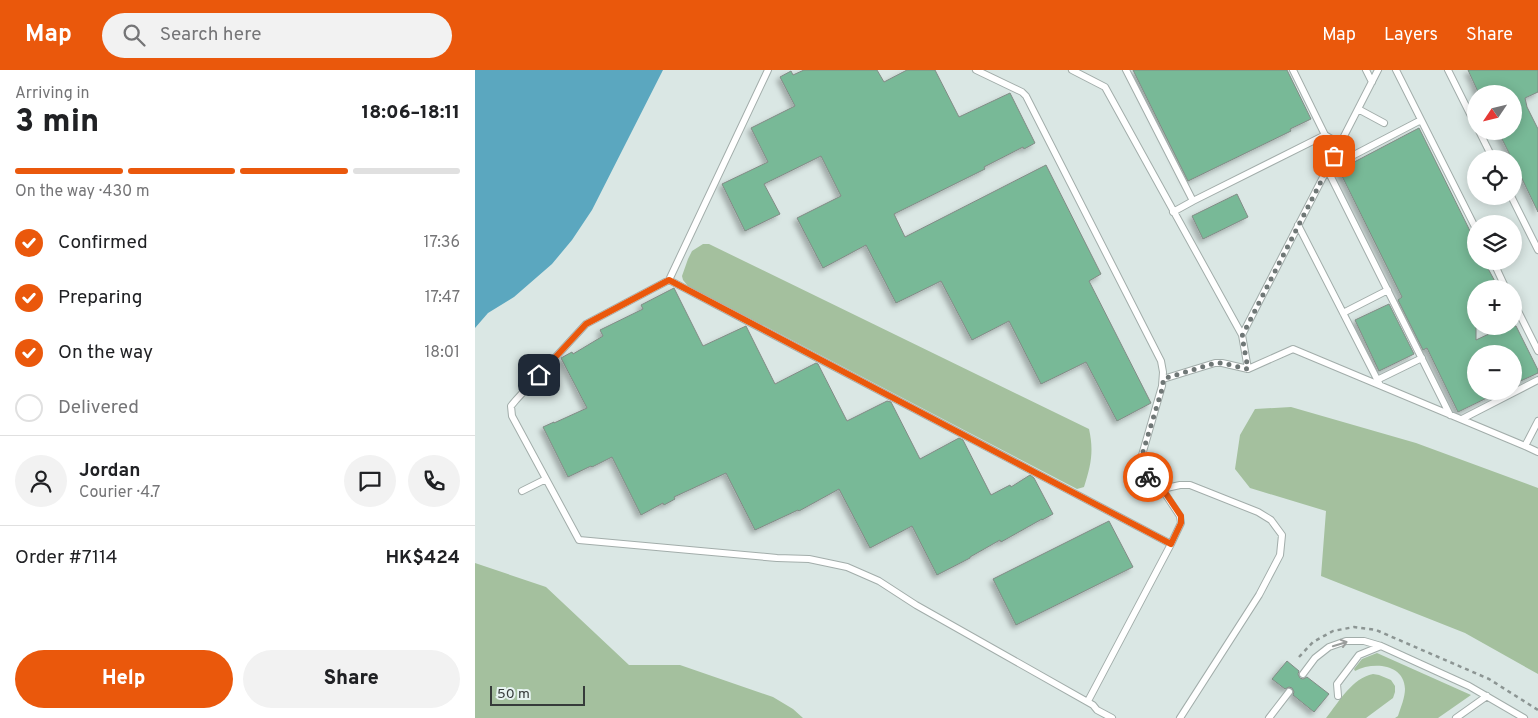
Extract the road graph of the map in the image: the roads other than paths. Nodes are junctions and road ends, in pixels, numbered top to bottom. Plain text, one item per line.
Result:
1 (768, 70) edge
2 (976, 70) edge
3 (1072, 70) edge
4 (1126, 70) edge
5 (1293, 70) edge
6 (1366, 70) edge
7 (1378, 70) edge
8 (1396, 70) edge
9 (1448, 70) edge
10 (1372, 82) junction
11 (1467, 108) edge
12 (1358, 109) junction
13 (1421, 120) junction
14 (1384, 123) dead end
15 (1325, 135) junction
16 (1340, 144) junction
17 (1327, 169) junction
18 (1193, 202) junction
19 (1516, 205) edge
20 (1173, 212) junction
21 (1469, 215) edge
22 (1299, 225) junction
23 (1538, 250) edge
24 (669, 280) junction
25 (1388, 290) junction
26 (1343, 313) junction
27 (1522, 319) edge
28 (1242, 336) junction
29 (1538, 351) edge
30 (1422, 358) junction
31 (1248, 369) junction
32 (1163, 379) junction
33 (1538, 380) edge
34 (1379, 383) junction
35 (1451, 415) junction
36 (1462, 419) junction
37 (1538, 420) edge
38 (1525, 446) junction
39 (1538, 452) edge
40 (546, 479) junction
41 (1162, 488) junction
42 (522, 491) dead end
43 (1171, 544) junction
44 (1381, 646) junction
45 (1303, 674) dead end
46 (1289, 692) dead end
47 (1338, 696) dead end
48 (1487, 696) junction
49 (1088, 701) junction
50 (1112, 718) edge
51 (1180, 718) edge
52 (1269, 718) edge
53 (1456, 718) edge
54 (1523, 718) edge

1 - 24 lane
2 - 32 lane
3 - 20 lane
4 - 18 lane
5 - 15 lane
6 - 10 lane
7 - 10 lane
8 - 13 lane
9 - 11 lane
10 - 12 lane
12 - 14 lane
12 - 16 lane
13 - 17 lane
13 - 21 lane
15 - 16 lane
15 - 18 lane
16 - 17 lane
17 - 22 lane
17 - 25 lane
18 - 20 lane
19 - 23 lane
20 - 28 lane
22 - 26 lane
22 - 28 lane
24 - 40 lane
24 - 43 lane
25 - 26 lane
25 - 30 lane
26 - 34 lane
27 - 29 lane
28 - 31 lane
30 - 34 lane
30 - 35 lane
31 - 32 lane
31 - 34 lane
32 - 41 lane
33 - 36 lane
34 - 35 lane
35 - 36 lane
36 - 38 lane
37 - 38 lane
38 - 39 lane
40 - 42 lane
40 - 49 lane
41 - 43 lane
41 - 51 lane
43 - 49 lane
45 -> 44 lane
44 - 47 lane
44 - 48 lane
46 - 52 lane
48 - 53 lane
48 - 54 lane
49 - 50 lane

